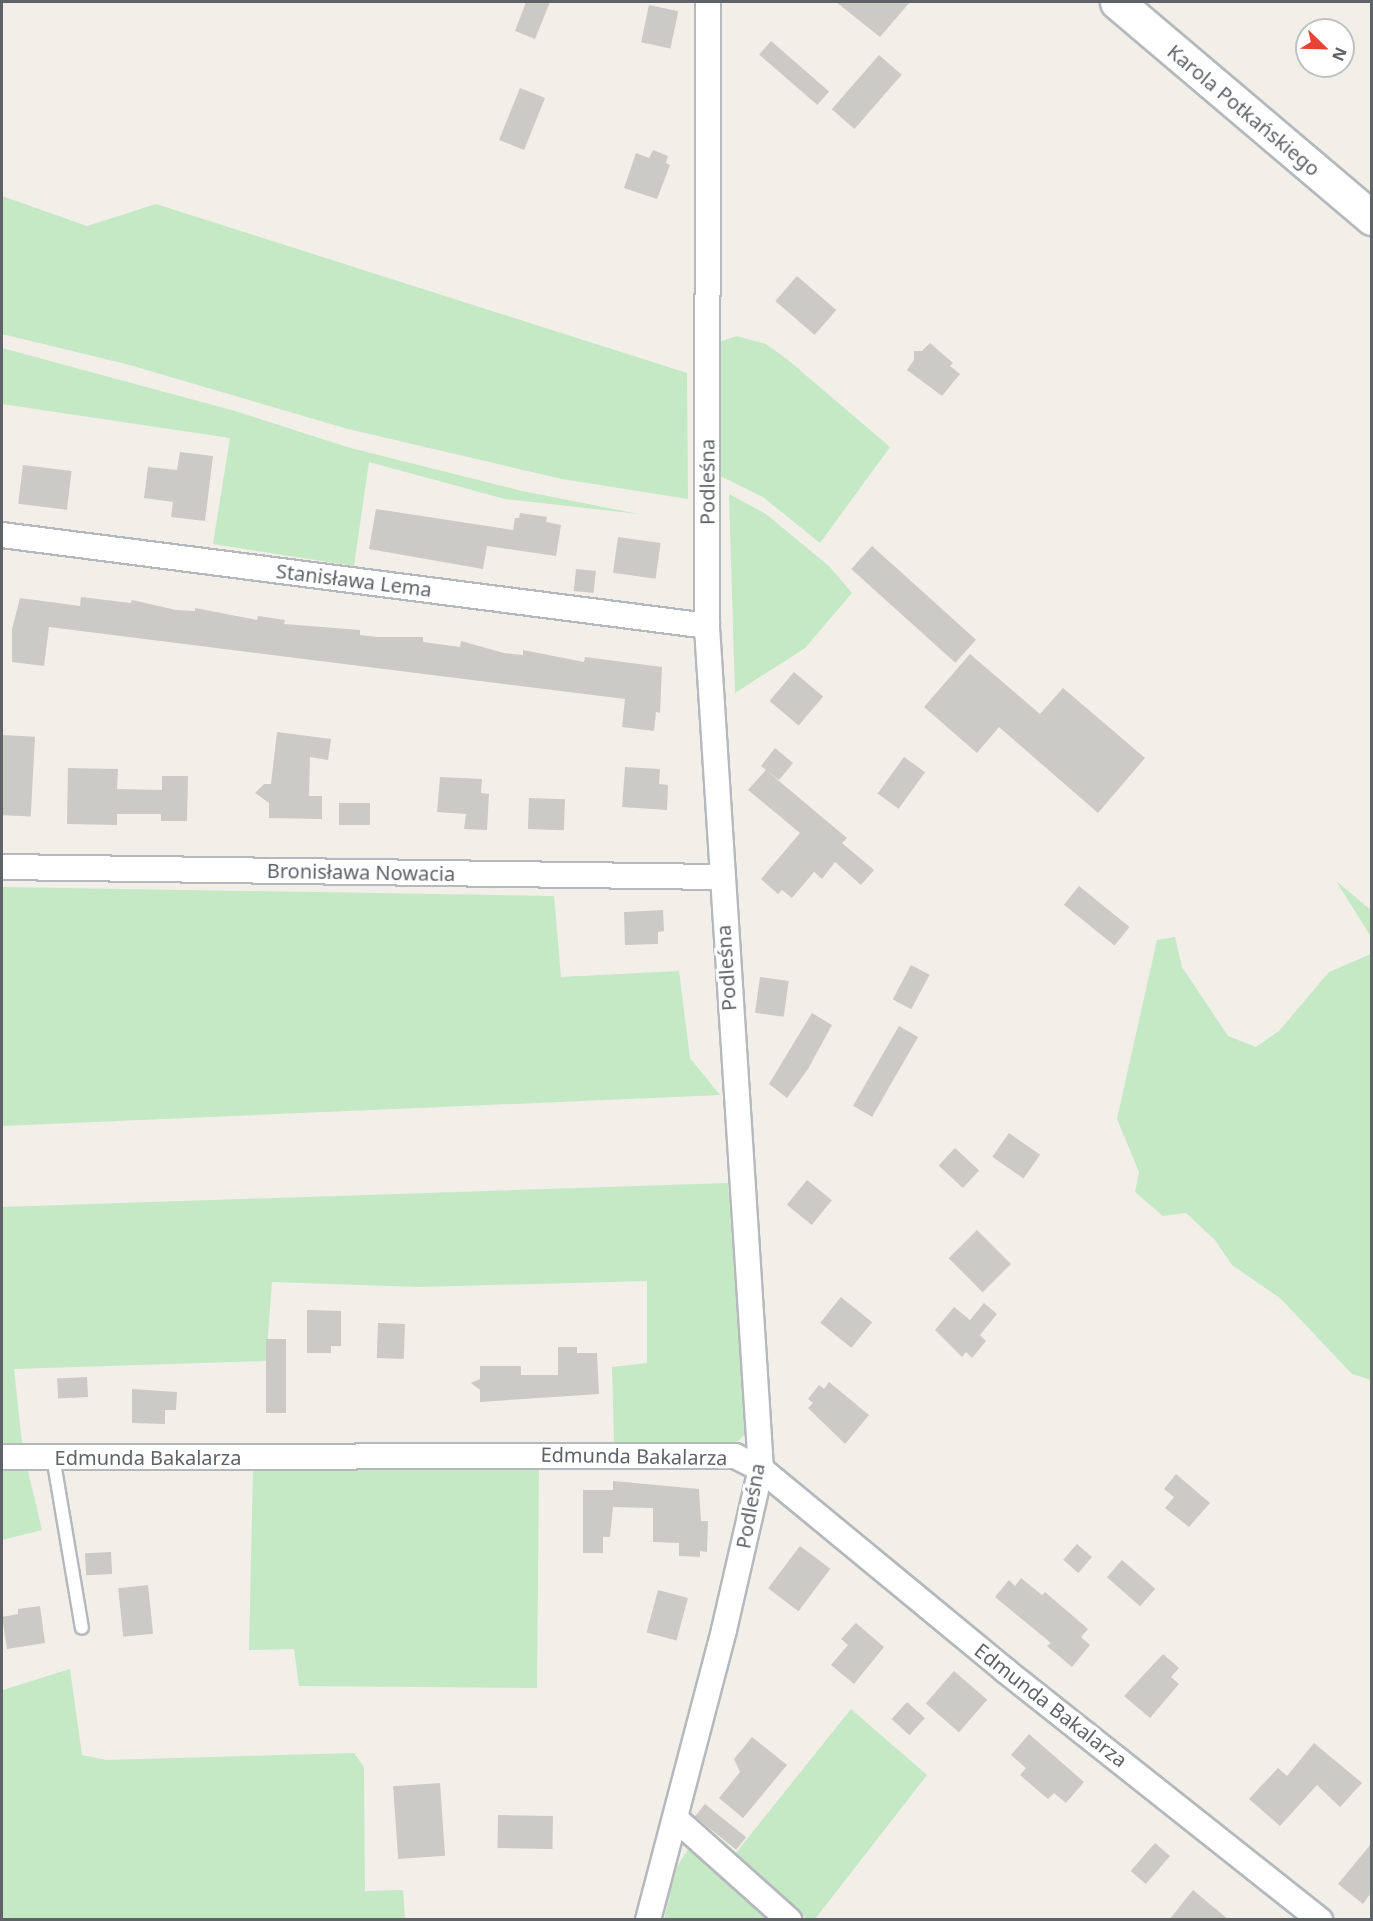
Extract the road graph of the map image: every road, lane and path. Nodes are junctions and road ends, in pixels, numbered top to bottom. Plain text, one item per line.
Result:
1 (708, 2) edge
2 (1116, 2) edge
3 (1371, 218) edge
4 (2, 535) edge
5 (707, 626) junction
6 (2, 867) edge
7 (720, 877) junction
8 (2, 1457) edge
9 (53, 1457) junction
10 (761, 1468) junction
11 (82, 1628) dead end
12 (676, 1819) junction
13 (648, 1920) edge
14 (789, 1920) edge
15 (1320, 1920) edge

1 - 5 street, Podleśna
2 - 3 street, Karola Potkańskiego
4 - 5 street, Stanisława Lema
5 - 7 street, Podleśna
6 - 7 street, Bronisława Nowacia
7 - 10 street, Podleśna
8 - 9 street, Edmunda Bakalarza
9 - 10 street, Edmunda Bakalarza
9 - 11 lane
10 - 12 street, Podleśna
10 - 15 street, Edmunda Bakalarza
12 - 13 street, Podleśna
12 - 14 street

